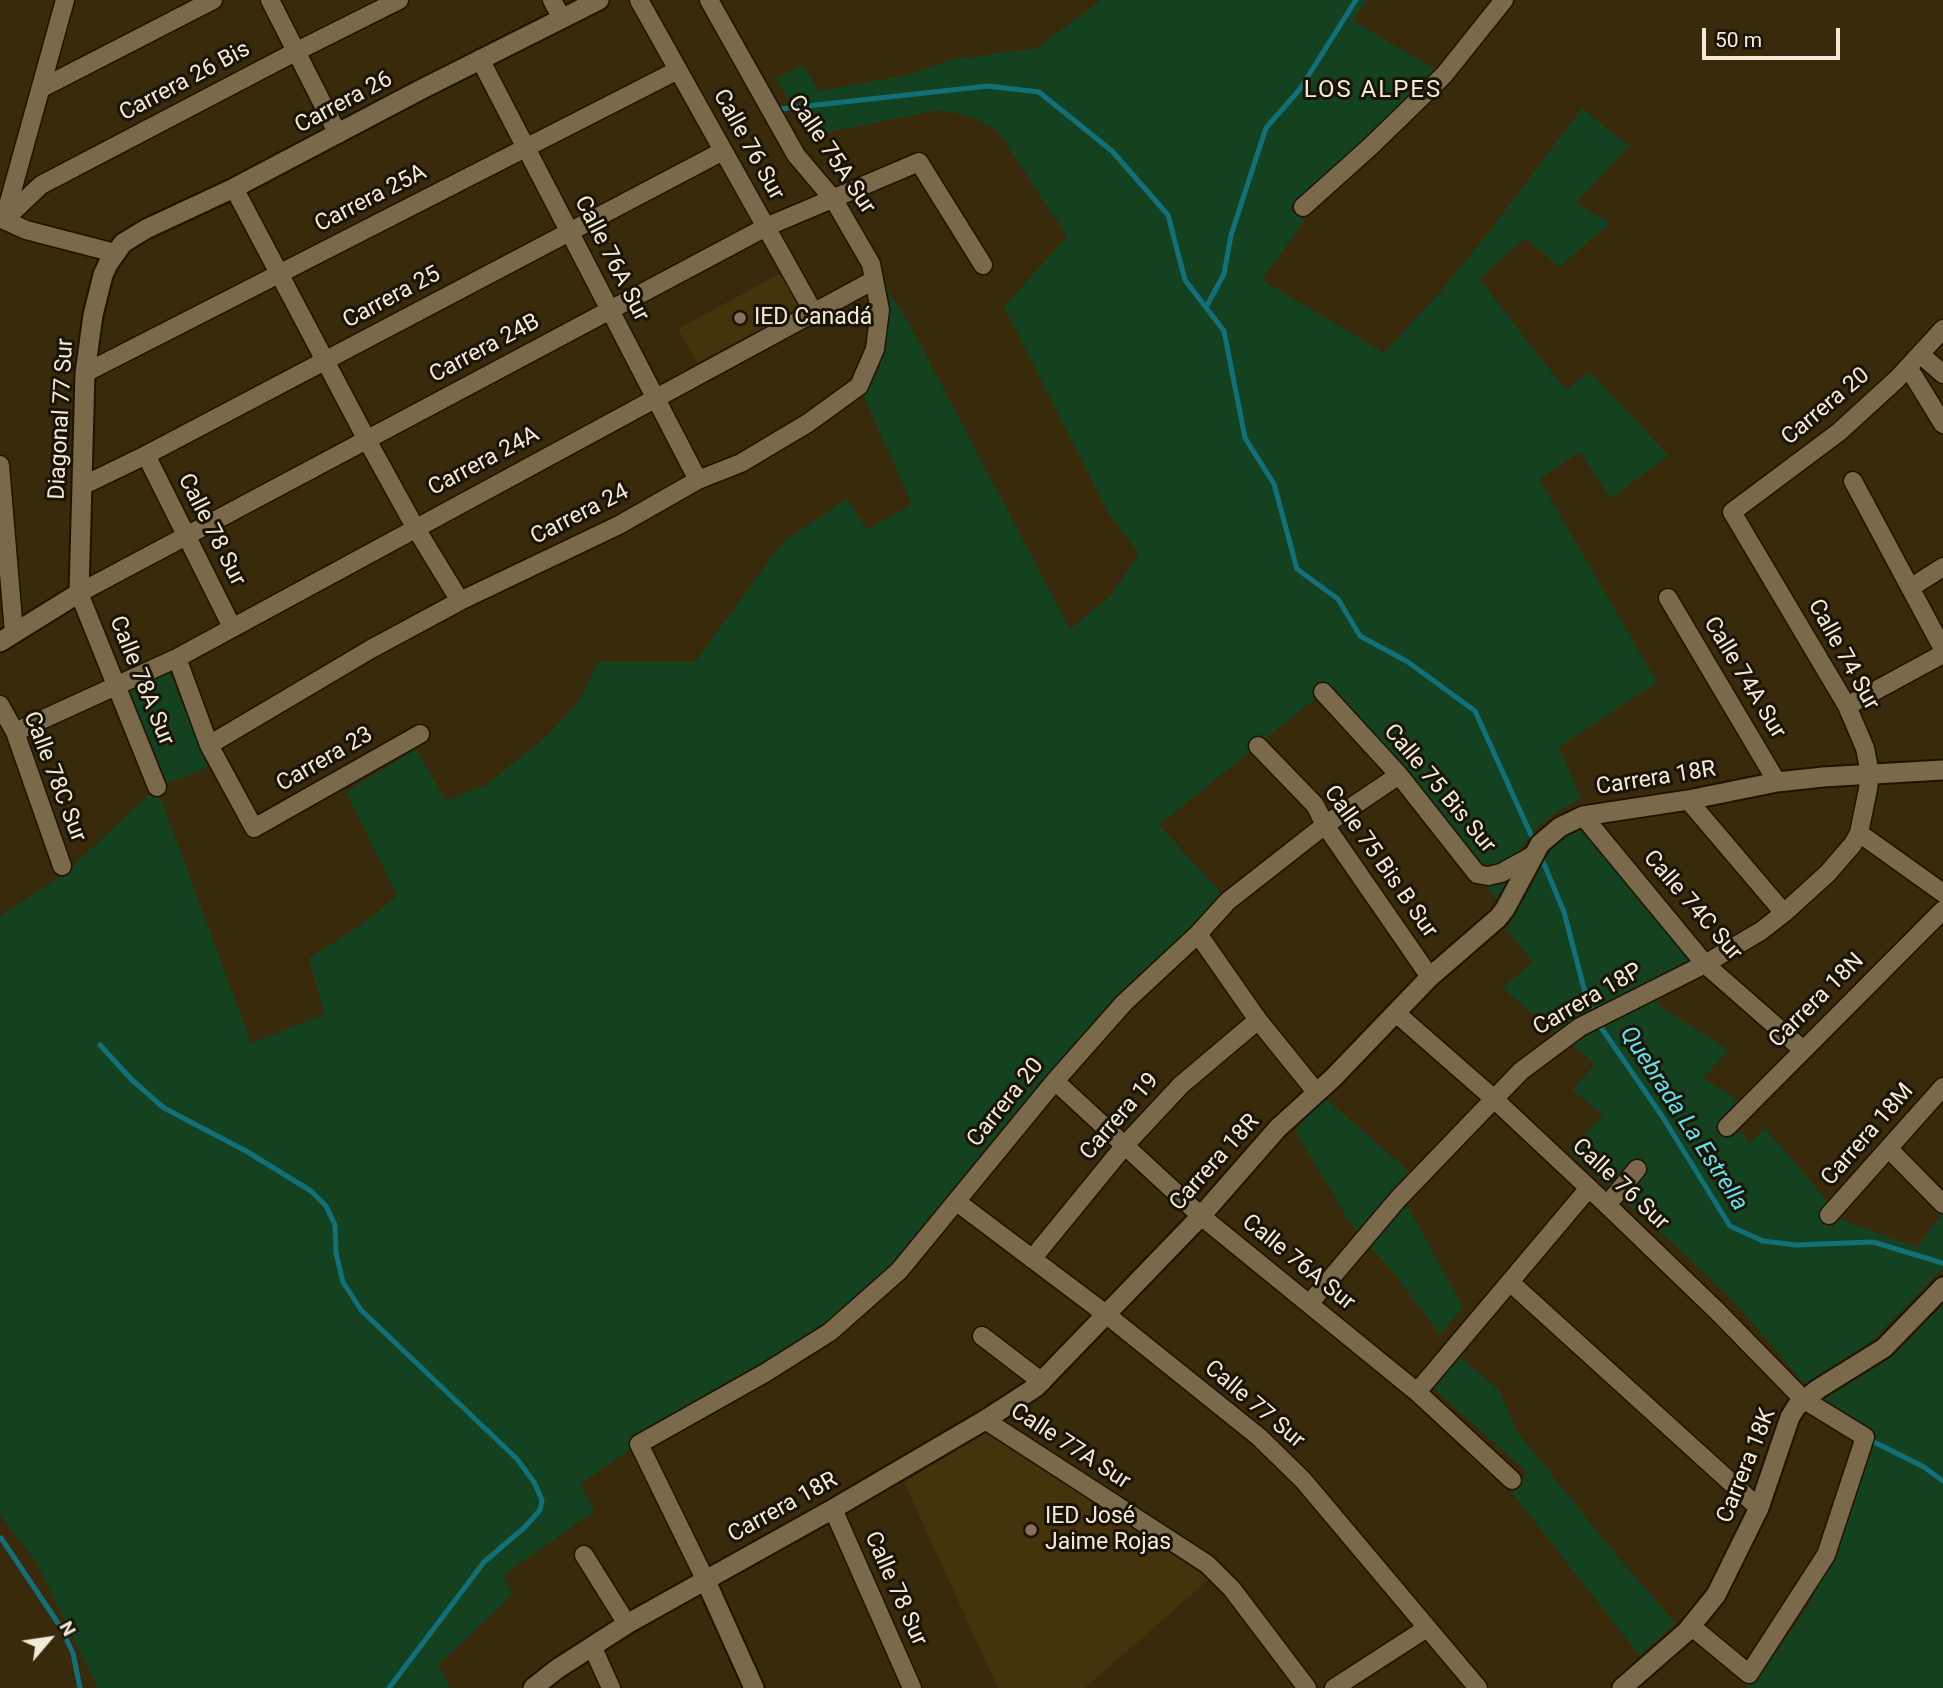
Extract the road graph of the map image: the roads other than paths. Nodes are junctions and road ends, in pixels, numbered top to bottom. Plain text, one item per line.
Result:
1 (65, 0) edge
2 (213, 0) edge
3 (271, 0) edge
4 (399, 0) edge
5 (599, 0) edge
6 (639, 0) edge
7 (709, 0) edge
8 (1498, 2) edge
9 (556, 9) edge
10 (297, 51) junction
11 (480, 59) junction
12 (678, 69) junction
13 (40, 89) junction
14 (338, 134) junction
15 (526, 147) junction
16 (723, 151) junction
17 (234, 188) junction
18 (834, 200) junction
19 (1303, 207) dead end
20 (2, 219) edge
21 (766, 227) junction
22 (570, 233) junction
23 (115, 253) junction
24 (983, 265) dead end
25 (873, 272) junction
26 (280, 273) junction
27 (610, 310) junction
28 (814, 313) junction
29 (1943, 330) edge
30 (326, 360) junction
31 (1914, 361) junction
32 (85, 373) junction
33 (1943, 374) edge
34 (655, 397) junction
35 (1943, 424) edge
36 (367, 440) junction
37 (146, 455) junction
38 (0, 465) edge
39 (698, 480) junction
40 (1853, 481) dead end
41 (82, 486) junction
42 (2, 500) edge
43 (1732, 512) joint
44 (415, 527) junction
45 (186, 536) junction
46 (1943, 567) edge
47 (1910, 588) junction
48 (79, 593) junction
49 (1668, 598) dead end
50 (460, 601) junction
51 (232, 627) junction
52 (7, 637) edge
53 (1943, 652) edge
54 (177, 658) junction
55 (118, 685) junction
56 (1323, 692) dead end
57 (0, 705) edge
58 (1847, 706) junction
59 (15, 732) junction
60 (420, 734) dead end
61 (209, 745) junction
62 (1258, 746) dead end
63 (1943, 770) edge
64 (1870, 774) junction
65 (1399, 775) junction
66 (1777, 782) junction
67 (157, 787) dead end
68 (1688, 800) junction
69 (1583, 816) junction
70 (1325, 825) junction
71 (254, 828) joint
72 (1859, 833) junction
73 (1531, 856) junction
74 (62, 866) dead end
75 (1943, 892) edge
76 (1943, 910) edge
77 (1784, 913) junction
78 (1198, 934) junction
79 (1705, 964) junction
80 (1430, 977) junction
81 (1396, 1013) junction
82 (1258, 1020) junction
83 (1803, 1050) junction
84 (1055, 1081) junction
85 (1943, 1087) edge
86 (1317, 1093) junction
87 (1493, 1098) junction
88 (1727, 1127) dead end
89 (1126, 1144) junction
90 (1888, 1149) junction
91 (1637, 1170) dead end
92 (1589, 1188) junction
93 (957, 1202) junction
94 (1943, 1203) edge
95 (1607, 1205) junction
96 (1829, 1215) dead end
97 (1201, 1216) junction
98 (1032, 1259) junction
99 (1510, 1282) junction
100 (1943, 1287) edge
101 (1309, 1304) junction
102 (1107, 1315) junction
103 (982, 1336) dead end
104 (1042, 1382) junction
105 (1417, 1392) junction
106 (1803, 1399) junction
107 (985, 1420) junction
108 (1513, 1480) dead end
109 (1759, 1508) junction
110 (834, 1509) junction
111 (584, 1555) dead end
112 (705, 1578) junction
113 (627, 1624) junction
114 (1691, 1626) junction
115 (1427, 1628) junction
116 (592, 1646) junction
117 (533, 1688) edge
118 (611, 1688) edge
119 (754, 1688) edge
120 (912, 1688) edge
121 (1307, 1688) edge
122 (1334, 1688) edge
123 (1478, 1688) edge
124 (1622, 1688) edge

1 - 13 street
2 - 13 street
3 - 10 street
4 - 10 street, Carrera 26 Bis
5 - 9 street, Carrera 26
6 - 12 street, Calle 76 Sur
7 - 18 street, Calle 75A Sur
8 - 19 street
9 - 11 street, Carrera 26
10 - 14 street
10 - 20 street, Carrera 26 Bis
11 - 14 street, Carrera 26
11 - 15 street, Calle 76A Sur
12 - 15 street, Carrera 25A
12 - 16 street, Calle 76 Sur
13 - 20 street
14 - 17 street, Carrera 26
15 - 22 street, Calle 76A Sur
15 - 26 street, Carrera 25A
16 - 21 street, Calle 76 Sur
16 - 22 street, Carrera 25
17 - 23 street, Carrera 26
17 - 26 street
18 - 21 street, Carrera 24B
18 - 24 street, Carrera 24B
18 - 25 street, Calle 75A Sur
20 - 23 street
21 - 27 street, Carrera 24B
21 - 28 street, Calle 76 Sur
22 - 27 street, Calle 76A Sur
22 - 30 street, Carrera 25
23 - 32 street, Diagonal 77 Sur
25 - 28 street, Carrera 24A
25 - 39 street, Carrera 24
26 - 30 street
26 - 32 street, Carrera 25A
27 - 34 street, Calle 76A Sur
27 - 36 street, Carrera 24B
28 - 34 street, Carrera 24A
29 - 31 street, Carrera 20
30 - 36 street
30 - 37 street, Carrera 25
31 - 33 street
31 - 35 street
31 - 43 street, Carrera 20
32 - 41 street, Diagonal 77 Sur
34 - 39 street, Calle 76A Sur
34 - 44 street, Carrera 24A
36 - 44 street
36 - 45 street, Carrera 24B
37 - 41 street, Carrera 25
37 - 45 street, Calle 78 Sur
38 - 42 street
39 - 50 street, Carrera 24
40 - 47 street
41 - 48 street, Diagonal 77 Sur
42 - 52 street
43 - 58 street, Calle 74 Sur
44 - 50 street
44 - 51 street, Carrera 24A
45 - 48 street, Carrera 24B
45 - 51 street, Calle 78 Sur
46 - 47 street
47 - 53 street
48 - 52 street
48 - 55 street, Calle 78A Sur
49 - 66 street, Calle 74A Sur
50 - 61 street, Carrera 24
51 - 54 street, Carrera 24A
53 - 58 street
54 - 55 street, Carrera 24A
54 - 61 street, Calle 78A Sur
55 - 59 street, Carrera 24A
55 - 67 street, Calle 78A Sur
56 - 65 street, Calle 75 Bis Sur
57 - 59 street, Calle 78C Sur
58 - 64 street, Calle 74 Sur
59 - 74 street, Calle 78C Sur
60 - 71 street, Carrera 23
61 - 71 street, Calle 78A Sur
62 - 70 street, Calle 75 Bis B Sur
63 - 64 street, Carrera 18R
64 - 66 street, Carrera 18R
64 - 72 street, Calle 74 Sur
65 - 70 street, Carrera 20
65 - 73 street, Calle 75 Bis Sur
66 - 68 street, Carrera 18R
68 - 69 street, Carrera 18R
68 - 77 street
69 - 73 street, Carrera 18R
69 - 79 street, Calle 74C Sur
70 - 78 street, Carrera 20
70 - 80 street, Calle 75 Bis B Sur
72 - 75 street
72 - 77 street, Carrera 18P
73 - 80 street, Carrera 18R
76 - 83 street, Carrera 18N
77 - 79 street, Carrera 18P
78 - 82 street
78 - 84 street, Carrera 20
79 - 83 street, Calle 74C Sur
79 - 87 street, Carrera 18P
80 - 81 street, Carrera 18R
81 - 86 street, Carrera 18R
81 - 87 street, Calle 76 Sur
82 - 86 street
82 - 89 street, Carrera 19
83 - 88 street, Carrera 18N
84 - 89 street, Calle 76A Sur
84 - 93 street, Carrera 20
85 - 90 street, Carrera 18M
86 - 97 street, Carrera 18R
87 - 92 street, Calle 76 Sur
87 - 101 street, Carrera 18P
89 - 97 street, Calle 76A Sur
89 - 98 street, Carrera 19
90 - 94 street
90 - 96 street, Carrera 18M
91 - 95 street
92 - 95 street, Calle 76 Sur
92 - 99 street
93 - 98 street, Calle 77 Sur
93 - 112 street, Carrera 20
95 - 106 street, Calle 76 Sur
97 - 101 street, Calle 76A Sur
97 - 102 street, Carrera 18R
98 - 102 street, Calle 77 Sur
99 - 105 street
99 - 109 street
100 - 106 street, Carrera 18K
101 - 105 street, Calle 76A Sur
102 - 104 street, Carrera 18R
102 - 115 street, Calle 77 Sur
103 - 104 street, Calle 77A Sur
104 - 107 street, Carrera 18R
105 - 108 street, Calle 76A Sur
106 - 109 street, Carrera 18K
106 - 114 street
107 - 110 street, Carrera 18R
107 - 121 street, Calle 77A Sur
109 - 114 street, Carrera 18K
110 - 112 street, Carrera 18R
110 - 120 street, Calle 78 Sur
111 - 113 street
112 - 113 street, Carrera 18R
112 - 119 street
113 - 116 street, Carrera 18R
114 - 124 street, Carrera 18K
115 - 122 street
115 - 123 street, Calle 77 Sur
116 - 117 street, Carrera 18R
116 - 118 street

